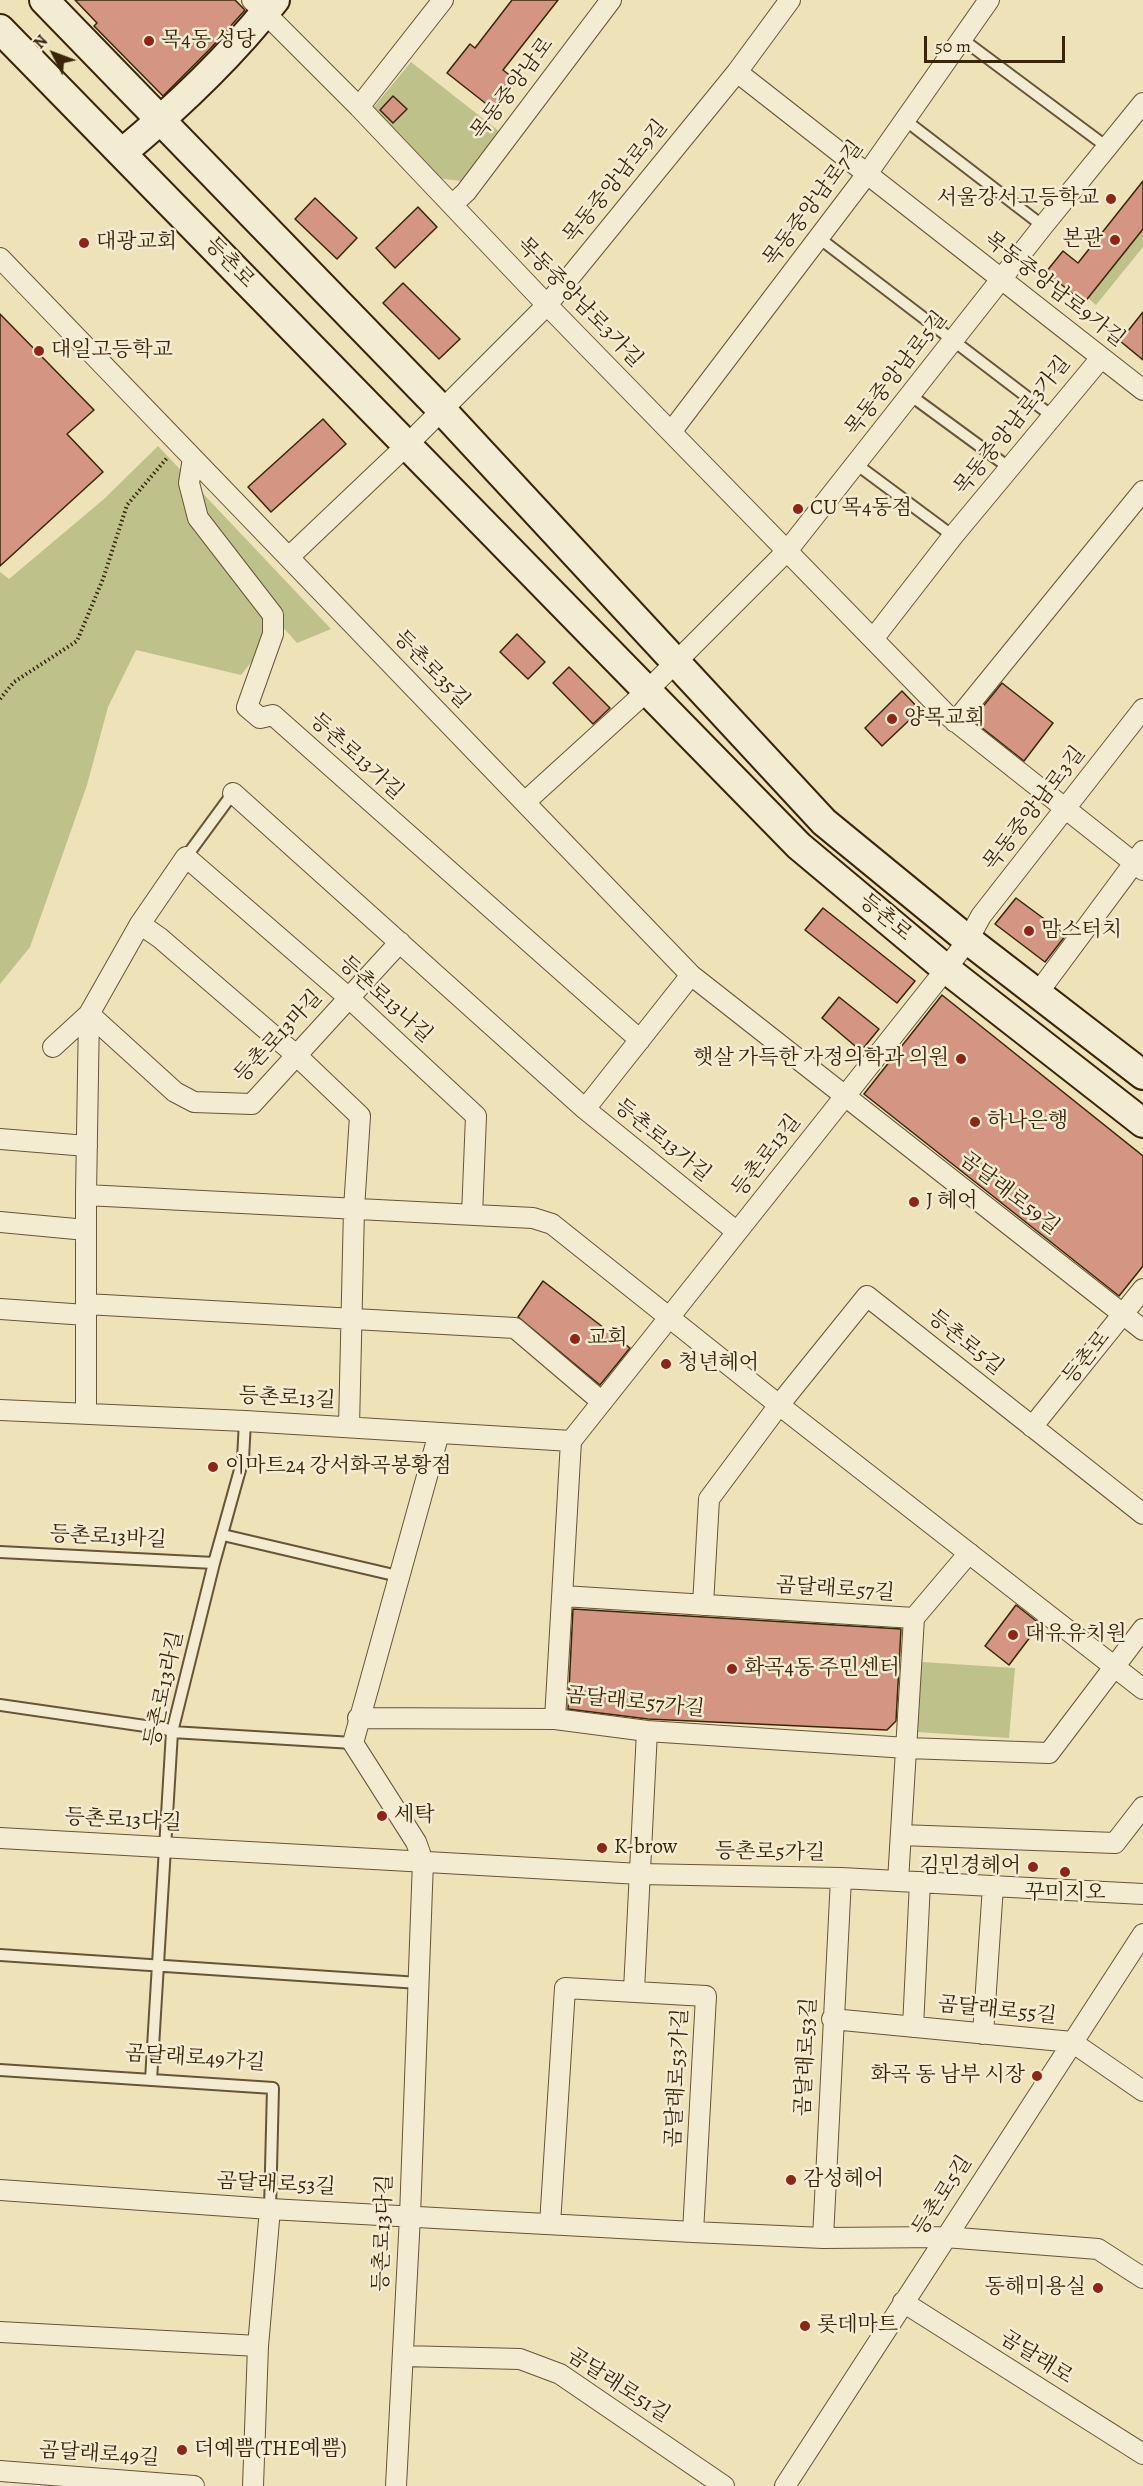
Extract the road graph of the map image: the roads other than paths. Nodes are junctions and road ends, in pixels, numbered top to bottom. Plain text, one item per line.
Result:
1 (44, 0) edge
2 (443, 0) edge
3 (611, 0) edge
4 (790, 0) edge
5 (989, 0) edge
6 (264, 4) edge
7 (0, 28) edge
8 (962, 39) junction
9 (737, 72) junction
10 (1143, 103) edge
11 (359, 107) junction
12 (905, 120) junction
13 (160, 122) junction
14 (1107, 147) junction
15 (122, 153) junction
16 (867, 174) junction
17 (452, 205) junction
18 (1043, 226) junction
19 (819, 238) junction
20 (0, 258) edge
21 (1001, 279) junction
22 (547, 305) junction
23 (952, 342) junction
24 (1101, 357) junction
25 (1143, 390) edge
26 (910, 395) junction
27 (441, 409) junction
28 (1052, 416) junction
29 (671, 432) junction
30 (408, 445) junction
31 (186, 451) junction
32 (856, 464) junction
33 (1011, 469) junction
34 (1143, 491) edge
35 (953, 536) junction
36 (787, 551) junction
37 (289, 557) junction
38 (873, 639) junction
39 (676, 663) junction
40 (648, 691) junction
41 (1143, 709) edge
42 (955, 722) junction
43 (233, 793) joint
44 (525, 802) junction
45 (1064, 810) junction
46 (186, 857) junction
47 (1140, 861) edge
48 (140, 924) junction
49 (968, 940) junction
50 (400, 942) junction
51 (946, 969) junction
52 (691, 975) junction
53 (1037, 993) junction
54 (349, 998) junction
55 (89, 1014) junction
56 (640, 1040) junction
57 (53, 1047) dead end
58 (296, 1055) junction
59 (1143, 1075) edge
60 (845, 1096) junction
61 (585, 1109) junction
62 (1143, 1123) edge
63 (0, 1139) edge
64 (87, 1146) junction
65 (86, 1195) junction
66 (354, 1209) junction
67 (472, 1215) junction
68 (0, 1222) edge
69 (86, 1230) junction
70 (737, 1232) junction
71 (1143, 1289) edge
72 (0, 1309) edge
73 (86, 1309) junction
74 (1123, 1314) junction
75 (669, 1317) junction
76 (352, 1318) junction
77 (1143, 1330) edge
78 (602, 1402) junction
79 (779, 1405) junction
80 (0, 1410) edge
81 (87, 1413) junction
82 (245, 1420) junction
83 (349, 1427) junction
84 (1032, 1427) junction
85 (439, 1433) junction
86 (571, 1441) junction
87 (1143, 1514) edge
88 (223, 1535) junction
89 (0, 1552) edge
90 (969, 1553) junction
91 (214, 1563) junction
92 (398, 1576) junction
93 (563, 1596) junction
94 (703, 1605) junction
95 (914, 1618) junction
96 (1143, 1629) edge
97 (1114, 1665) junction
98 (1143, 1689) edge
99 (0, 1705) edge
100 (358, 1718) junction
101 (555, 1719) junction
102 (647, 1731) junction
103 (172, 1732) junction
104 (353, 1743) junction
105 (907, 1748) junction
106 (1143, 1807) edge
107 (901, 1835) junction
108 (0, 1838) edge
109 (164, 1847) junction
110 (423, 1861) junction
111 (640, 1874) junction
112 (841, 1878) junction
113 (898, 1881) junction
114 (920, 1882) junction
115 (993, 1886) junction
116 (1143, 1894) edge
117 (1143, 1934) edge
118 (0, 1955) edge
119 (157, 1967) junction
120 (419, 1983) junction
121 (634, 1990) junction
122 (832, 2019) junction
123 (913, 2027) junction
124 (983, 2034) junction
125 (1072, 2042) junction
126 (0, 2070) edge
127 (152, 2080) junction
128 (1143, 2091) edge
129 (0, 2190) edge
130 (270, 2209) junction
131 (410, 2216) junction
132 (550, 2224) junction
133 (693, 2232) junction
134 (945, 2237) junction
135 (823, 2238) junction
136 (1143, 2277) edge
137 (903, 2302) junction
138 (0, 2332) edge
139 (258, 2346) junction
140 (403, 2356) junction
141 (1143, 2454) edge
142 (0, 2471) edge
143 (194, 2486) edge
144 (253, 2486) edge
145 (396, 2486) edge
146 (724, 2486) edge
147 (785, 2486) edge

1 - 13 main road, 등촌로
2 - 11 street
3 - 17 street, 목동중앙남로
4 - 9 street, 목동중앙남로9길
5 - 8 street, 목동중앙남로7길
6 - 11 street, 목동중앙남로3가길
6 - 13 main road
7 - 15 main road, 등촌로
8 - 12 street, 목동중앙남로7길
8 - 14 lane
9 - 16 street, 목동중앙남로9가길
9 - 22 street, 목동중앙남로9길
10 - 14 street, 목동중앙남로5길
11 - 17 street, 목동중앙남로3가길
12 - 16 street, 목동중앙남로7길
12 - 18 lane
13 - 15 main road
13 - 27 main road, 등촌로
14 - 18 street, 목동중앙남로5길
15 - 30 main road, 등촌로
16 - 19 street, 목동중앙남로7길
16 - 21 street, 목동중앙남로9가길
17 - 22 street, 목동중앙남로3가길
18 - 21 street, 목동중앙남로5길
19 - 23 lane
19 - 29 street, 목동중앙남로7길
20 - 31 street, 등촌로35길
21 - 23 street, 목동중앙남로5길
21 - 24 street, 목동중앙남로9가길
22 - 27 street, 목동중앙남로9길
22 - 29 street, 목동중앙남로3가길
23 - 26 street, 목동중앙남로5길
23 - 28 lane
24 - 25 street, 목동중앙남로9가길
24 - 28 street, 목동중앙남로3가길
26 - 32 street, 목동중앙남로5길
26 - 33 lane
27 - 30 street
27 - 39 main road, 등촌로
28 - 33 street, 목동중앙남로3가길
29 - 36 street, 목동중앙남로3가길
30 - 37 street
30 - 40 main road, 등촌로
31 - 37 street, 등촌로35길
31 - 56 street, 등촌로13가길
32 - 35 lane
32 - 36 street, 목동중앙남로5길
33 - 35 street, 목동중앙남로3가길
34 - 42 street
35 - 38 street, 목동중앙남로3가길
36 - 38 street, 목동중앙남로3가길
36 - 39 street, 목동중앙남로5길
37 - 44 street, 등촌로35길
38 - 42 street, 목동중앙남로3가길
39 - 40 street
39 - 49 main road, 등촌로
40 - 44 street
40 - 51 main road, 등촌로
41 - 45 street, 목동중앙남로3길
42 - 45 street, 목동중앙남로3가길
43 - 46 lane
43 - 50 street, 등촌로13가길
44 - 52 street, 등촌로35길
45 - 47 street, 목동중앙남로3가길
45 - 49 street, 목동중앙남로3길
46 - 48 street
46 - 54 street, 등촌로13나길
47 - 53 street
48 - 55 street
48 - 58 street
49 - 51 street, 등촌로13길
49 - 53 main road, 등촌로
50 - 54 street, 등촌로13마길
50 - 61 street, 등촌로13가길
51 - 60 street, 등촌로13길
51 - 62 main road, 등촌로
52 - 56 street, 등촌로13가길
52 - 60 street, 등촌로35길
53 - 59 main road, 등촌로
54 - 58 street, 등촌로13마길
54 - 67 street, 등촌로13나길
55 - 57 street
55 - 58 street, 등촌로13마길
55 - 64 street
56 - 61 street, 등촌로13가길
58 - 66 street
60 - 70 street, 등촌로13길
60 - 74 street, 곰달래로59길
61 - 70 street, 등촌로13가길
63 - 64 street
64 - 65 street
65 - 66 street
65 - 69 street
66 - 67 street
66 - 76 street
67 - 75 street
68 - 69 street
69 - 73 street
70 - 75 street, 등촌로13길
71 - 74 street, 등촌로
72 - 73 street
73 - 76 street
73 - 81 street
74 - 77 street, 곰달래로59길
74 - 84 street, 등촌로
75 - 78 street, 등촌로13길
75 - 79 street
76 - 78 street
76 - 83 street
78 - 86 street, 등촌로13길
79 - 84 street, 등촌로5길
79 - 90 street
79 - 94 street
80 - 81 street, 등촌로13길
81 - 82 street, 등촌로13길
82 - 83 street, 등촌로13길
82 - 88 lane, 등촌로13라길
83 - 85 street, 등촌로13길
84 - 87 street, 등촌로5길
85 - 86 street, 등촌로13길
85 - 92 street
86 - 93 street
88 - 91 lane, 등촌로13라길
88 - 92 lane
89 - 91 lane, 등촌로13바길
90 - 95 street, 곰달래로57길
90 - 97 street
91 - 103 lane, 등촌로13라길
92 - 100 street
93 - 94 street, 곰달래로57길
93 - 101 street
94 - 95 street, 곰달래로57길
95 - 105 street
96 - 97 street
97 - 98 street
97 - 105 street, 곰달래로57가길
99 - 103 lane
100 - 101 street, 곰달래로57가길
100 - 104 street
101 - 102 street, 곰달래로57가길
102 - 105 street, 곰달래로57가길
102 - 111 street
103 - 104 lane
103 - 109 lane, 등촌로13라길
104 - 110 street, 등촌로13다길
105 - 107 street
106 - 107 street
107 - 113 street
108 - 109 street, 등촌로13다길
109 - 110 street, 등촌로13다길
109 - 119 lane, 등촌로13라길
110 - 111 street, 등촌로5가길
110 - 120 street, 등촌로13다길
111 - 112 street, 등촌로5가길
111 - 121 street
112 - 113 street, 등촌로5가길
112 - 122 street, 곰달래로53길
113 - 114 street, 등촌로5가길
114 - 115 street, 등촌로5가길
114 - 123 street
115 - 116 street, 등촌로5가길
115 - 124 street
117 - 125 street, 등촌로5길
118 - 119 lane
119 - 120 lane
119 - 127 lane, 등촌로13라길
120 - 131 street, 등촌로13다길
121 - 132 street, 곰달래로53가길
121 - 133 street, 곰달래로53가길
122 - 123 street, 곰달래로55길
122 - 135 street, 곰달래로53길
123 - 124 street, 곰달래로55길
124 - 125 street, 곰달래로55길
125 - 128 street, 곰달래로55길
125 - 134 street, 등촌로5길
126 - 127 lane, 곰달래로49가길
127 - 130 lane, 곰달래로49가길
129 - 130 street, 곰달래로53길
130 - 131 street, 곰달래로53길
130 - 139 street, 곰달래로49가길
131 - 132 street, 곰달래로53길
131 - 140 street, 등촌로13다길
132 - 133 street, 곰달래로53길
133 - 135 street, 곰달래로53길
134 - 135 street, 곰달래로53길
134 - 136 street, 곰달래로53길
134 - 137 street, 등촌로5길
137 - 141 street, 곰달래로
137 - 147 street, 등촌로5길
138 - 139 street
139 - 144 street, 곰달래로49가길
140 - 145 street, 등촌로13다길
140 - 146 street, 곰달래로51길
142 - 143 street, 곰달래로49길

